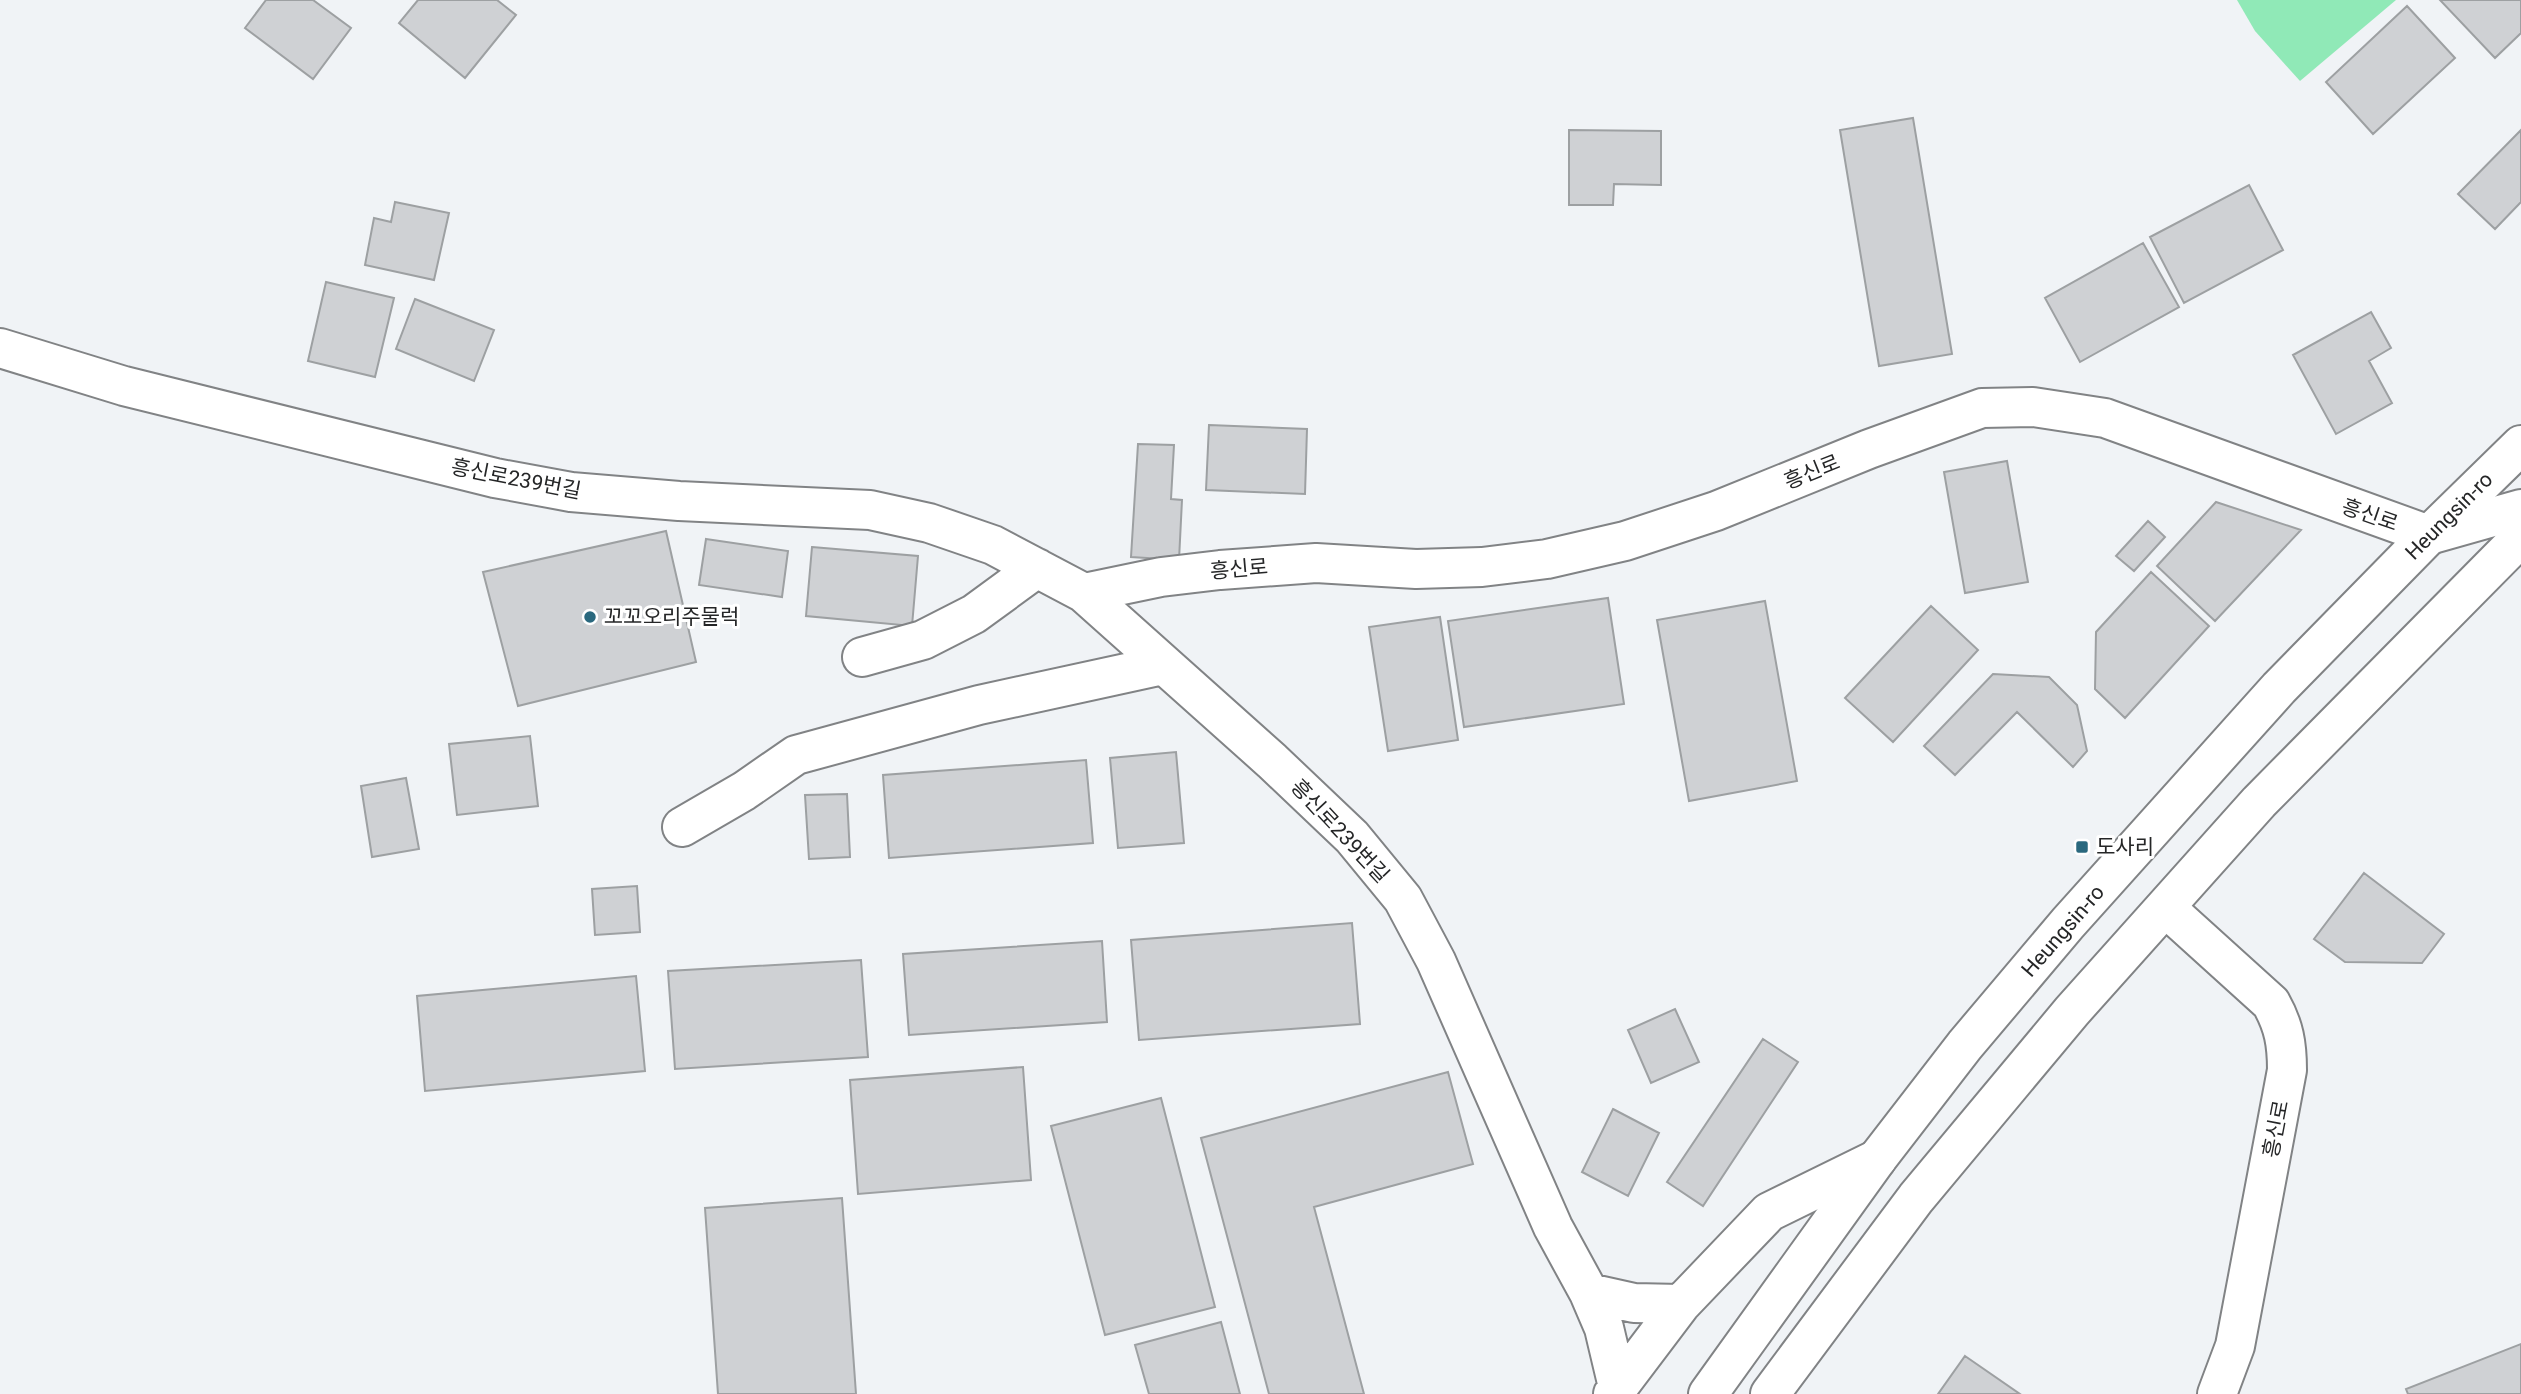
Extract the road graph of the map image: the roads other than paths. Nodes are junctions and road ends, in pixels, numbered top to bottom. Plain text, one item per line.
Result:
1 (0, 348) edge
2 (2521, 445) edge
3 (2521, 509) edge
4 (2429, 535) junction
5 (2521, 537) edge
6 (1037, 568) junction
7 (1084, 593) junction
8 (862, 657) dead end
9 (1163, 665) junction
10 (682, 827) dead end
11 (2166, 908) junction
12 (1877, 1159) junction
13 (1589, 1293) junction
14 (1681, 1304) junction
15 (1615, 1391) edge
16 (1708, 1394) edge
17 (1770, 1394) edge
18 (2217, 1394) edge

1 - 6 main road, 흥신로239번길
2 - 4 main road, Heungsin-ro
3 - 4 main road
4 - 7 main road, 흥신로
4 - 12 main road, Heungsin-ro
5 - 11 main road
6 - 7 main road, 흥신로239번길
6 - 8 main road
7 - 9 main road, 흥신로239번길
9 - 10 main road
9 - 13 main road, 흥신로239번길
11 - 17 main road
11 - 18 main road, 흥신로
12 - 14 main road
12 - 16 main road, Heungsin-ro
13 - 14 main road
13 - 15 main road, 흥신로239번길
14 - 15 main road

